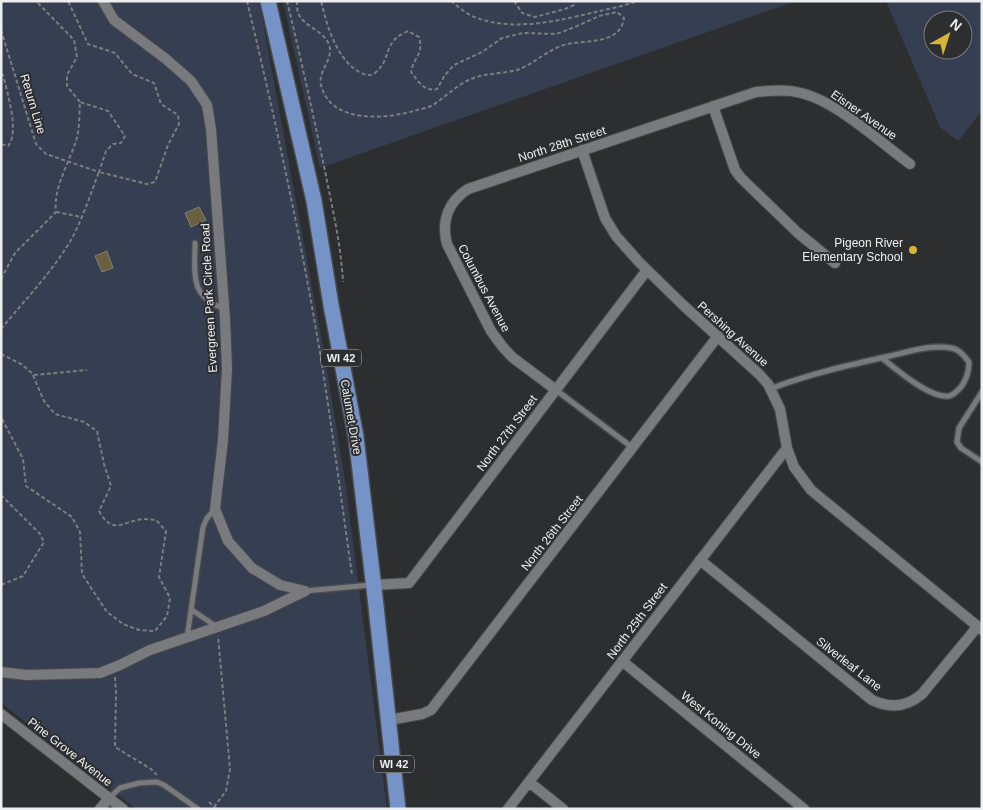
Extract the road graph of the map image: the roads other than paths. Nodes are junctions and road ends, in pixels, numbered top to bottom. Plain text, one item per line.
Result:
1 (103, 1) edge
2 (268, 1) edge
3 (713, 106) junction
4 (582, 150) junction
5 (910, 164) dead end
6 (444, 231) joint
7 (195, 243) dead end
8 (835, 262) dead end
9 (647, 270) junction
10 (224, 308) junction
11 (718, 336) junction
12 (882, 358) junction
13 (770, 389) junction
14 (556, 390) junction
15 (982, 392) edge
16 (633, 448) junction
17 (786, 448) junction
18 (982, 462) edge
19 (215, 510) junction
20 (700, 560) junction
21 (374, 585) junction
22 (305, 591) junction
23 (192, 610) junction
24 (218, 627) junction
25 (980, 628) edge
26 (187, 638) junction
27 (622, 661) junction
28 (1, 672) edge
29 (1, 714) edge
30 (389, 720) junction
31 (529, 782) junction
32 (109, 798) junction
33 (100, 809) edge
34 (123, 809) edge
35 (198, 809) edge
36 (398, 809) edge
37 (508, 809) edge
38 (563, 809) edge
39 (804, 809) edge

1 - 10 street, Evergreen Park Circle Road
2 - 21 main road, Calumet Drive / WI 42
3 - 4 street, North 28th Street
3 - 5 street, Eisner Avenue
3 - 8 street
4 - 6 street, North 28th Street
4 - 9 street, Pershing Avenue
6 - 14 street, Columbus Avenue
7 - 10 lane
9 - 11 street, Pershing Avenue
9 - 14 street, North 27th Street
10 - 19 street, Evergreen Park Circle Road
11 - 13 street, Pershing Avenue
11 - 16 street, North 26th Street
12 - 12 lane
12 - 13 lane
13 - 17 street, Pershing Avenue
14 - 16 lane
14 - 21 street, North 27th Street
15 - 18 lane
16 - 30 street, North 26th Street
17 - 20 street, North 25th Street
17 - 25 street, Pershing Avenue
19 - 22 street, Evergreen Park Circle Road
19 - 23 lane
20 - 25 street, Silverleaf Lane
20 - 27 street, North 25th Street
21 - 22 lane, Evergreen Park Circle Road
21 - 30 main road, Calumet Drive / WI 42
22 - 24 street, Evergreen Park Circle Road
23 - 24 lane
23 - 26 lane
24 - 26 street, Evergreen Park Circle Road
26 - 28 street, Evergreen Park Circle Road
27 - 31 street, North 25th Street
27 - 39 street, West Koning Drive
29 - 32 street, Pine Grove Avenue
30 - 36 main road, Calumet Drive / WI 42
31 - 37 street, North 25th Street
31 - 38 street
32 - 33 street
32 - 34 street, Pine Grove Avenue
32 - 35 lane

